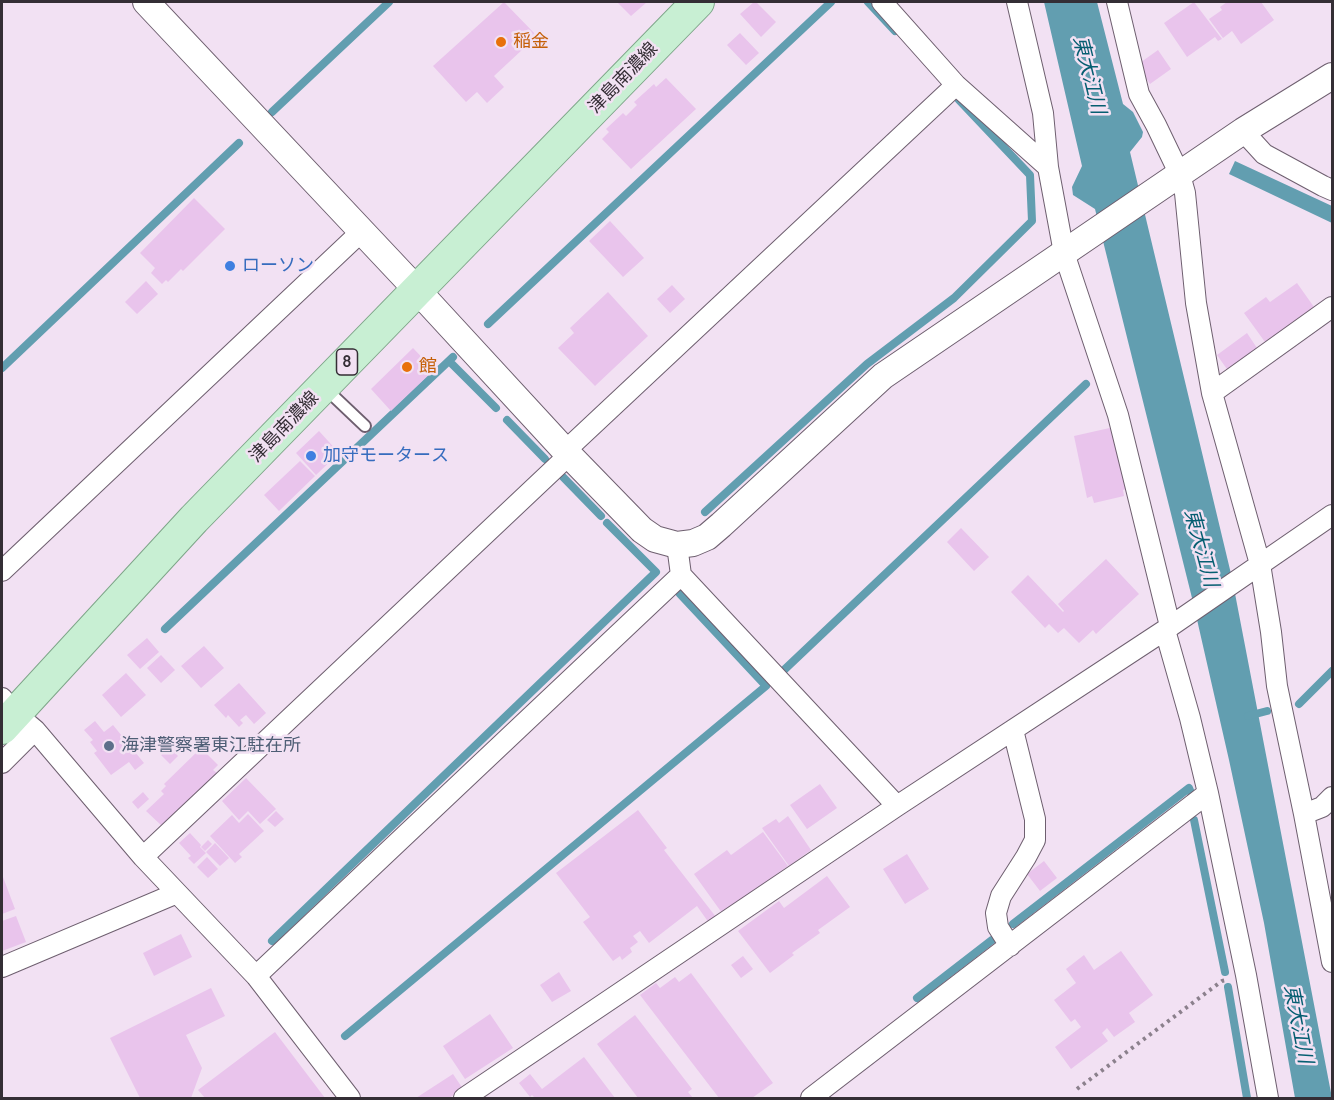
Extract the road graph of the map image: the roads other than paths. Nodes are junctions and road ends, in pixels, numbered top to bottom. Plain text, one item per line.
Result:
1 (146, 2) edge
2 (698, 2) edge
3 (882, 2) edge
4 (1017, 2) edge
5 (1117, 2) edge
6 (1332, 76) edge
7 (956, 85) junction
8 (1244, 131) junction
9 (1048, 167) junction
10 (1173, 180) junction
11 (1332, 190) edge
12 (362, 231) junction
13 (1068, 250) junction
14 (417, 290) junction
15 (1332, 307) edge
16 (323, 387) junction
17 (1212, 393) junction
18 (365, 426) dead end
19 (567, 453) junction
20 (1332, 515) edge
21 (677, 545) junction
22 (1252, 569) junction
23 (2, 571) edge
24 (681, 575) junction
25 (1170, 626) junction
26 (13, 717) edge
27 (1012, 730) junction
28 (2, 763) edge
29 (1208, 793) junction
30 (1332, 797) edge
31 (897, 806) junction
32 (1304, 814) junction
33 (143, 857) junction
34 (177, 893) junction
35 (1010, 946) junction
36 (1332, 962) edge
37 (2, 967) edge
38 (256, 976) junction
39 (350, 1098) edge
40 (464, 1098) edge
41 (811, 1098) edge
42 (1268, 1098) edge

1 - 12 street
2 - 14 main road, 津島南濃線 / 8
3 - 7 street
4 - 9 street
5 - 10 street
6 - 8 street
7 - 9 street
7 - 19 street
8 - 10 street
8 - 11 street
9 - 13 street
10 - 13 street
10 - 17 street
12 - 14 street
12 - 23 street
13 - 21 street
13 - 25 street
14 - 16 main road, 津島南濃線 / 8
14 - 19 street
15 - 17 street
16 - 18 lane
16 - 26 main road, 津島南濃線 / 8
17 - 22 street
19 - 21 street
19 - 33 street
20 - 22 street
21 - 24 street
22 - 25 street
22 - 32 street
24 - 31 street
24 - 38 street
25 - 27 street
25 - 29 street
26 - 28 street
26 - 33 street
27 - 31 street
27 - 35 street
29 - 35 street
29 - 42 street
30 - 32 street
31 - 40 street
32 - 36 street
33 - 34 street
34 - 37 street
34 - 38 street
35 - 41 street
38 - 39 street

